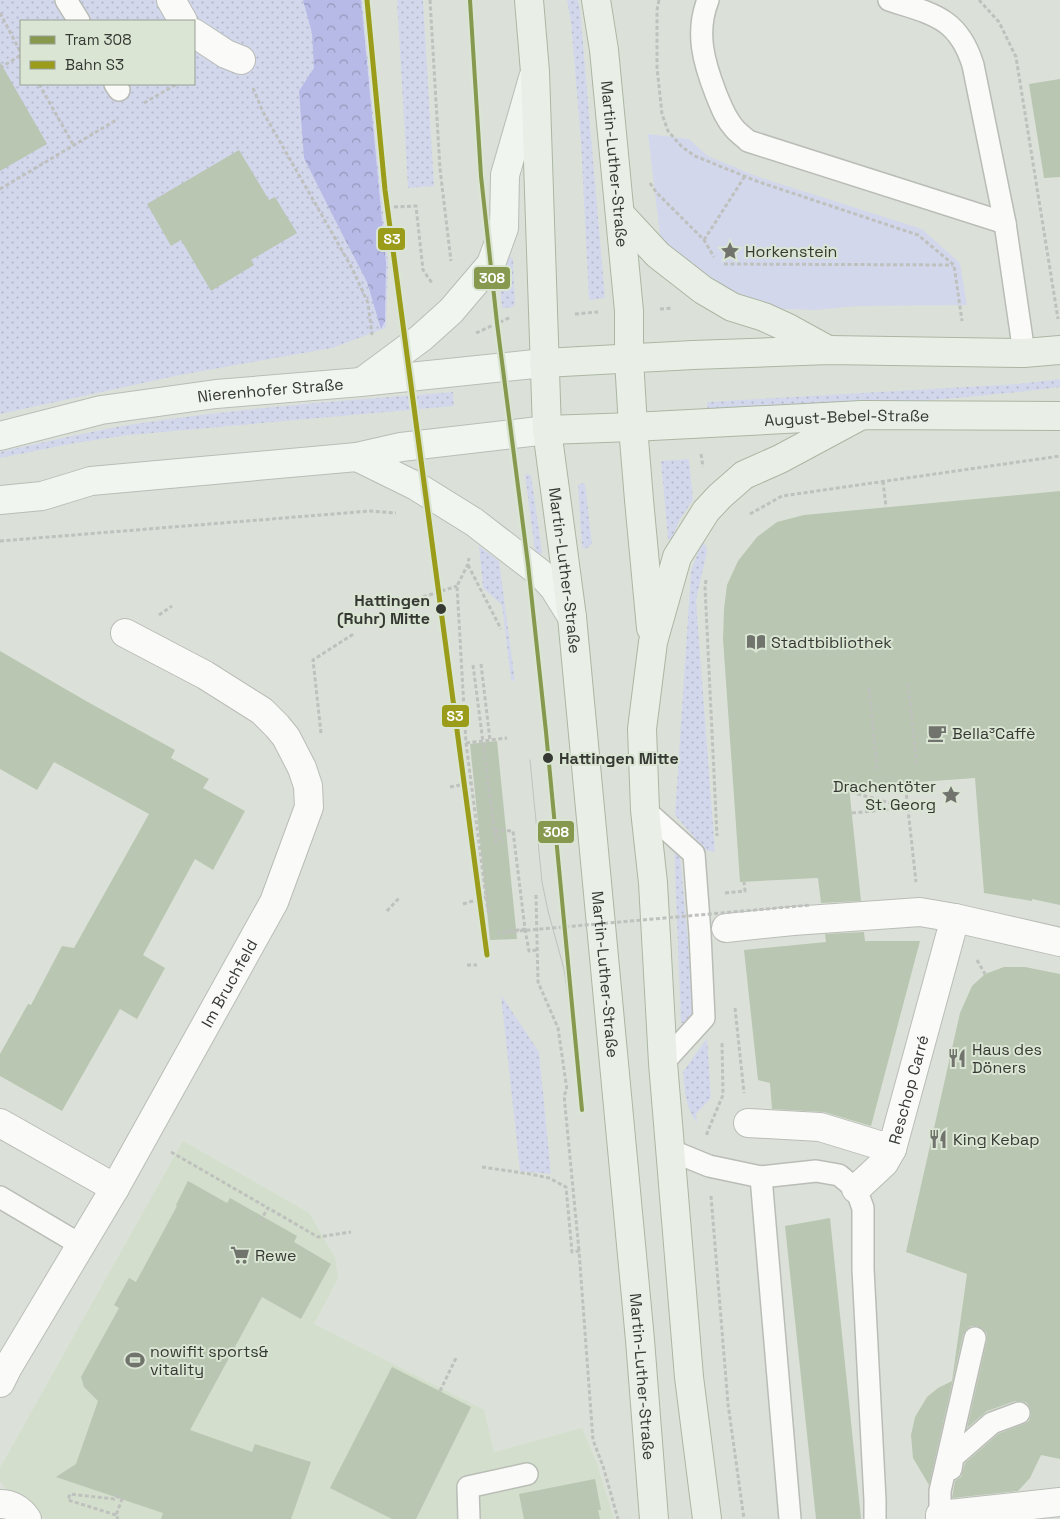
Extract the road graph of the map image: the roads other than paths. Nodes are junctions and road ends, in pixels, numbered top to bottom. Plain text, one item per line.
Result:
1 (66, 0) edge
2 (171, 0) edge
3 (529, 0) edge
4 (596, 0) edge
5 (708, 0) edge
6 (889, 0) edge
7 (78, 20) edge
8 (182, 20) edge
9 (195, 33) edge
10 (241, 60) road end
11 (535, 72) junction
12 (620, 214) junction
13 (1005, 224) junction
14 (829, 350) junction
15 (1060, 350) edge
16 (1024, 353) junction
17 (629, 358) junction
18 (544, 364) junction
19 (361, 382) junction
20 (862, 415) junction
21 (1060, 416) edge
22 (633, 427) junction
23 (547, 430) junction
24 (0, 436) edge
25 (358, 457) junction
26 (0, 500) edge
27 (572, 617) junction
28 (125, 634) dead end
29 (653, 642) junction
30 (645, 810) junction
31 (955, 918) junction
32 (722, 921) dead end
33 (1060, 942) edge
34 (662, 1063) junction
35 (748, 1122) road end
36 (0, 1123) edge
37 (892, 1149) junction
38 (670, 1150) junction
39 (761, 1177) junction
40 (115, 1188) junction
41 (856, 1189) junction
42 (0, 1197) edge
43 (81, 1245) junction
44 (975, 1338) dead end
45 (0, 1383) edge
46 (1019, 1413) dead end
47 (526, 1474) dead end
48 (1060, 1502) edge
49 (0, 1504) edge
50 (940, 1508) edge
51 (27, 1519) edge
52 (469, 1519) edge
53 (654, 1519) edge
54 (707, 1519) edge
55 (790, 1519) edge
56 (875, 1519) edge

1 - 7 lane
2 - 8 street
3 - 11 main road, Martin-Luther-Straße
4 - 12 main road, Martin-Luther-Straße
5 - 13 lane
6 - 13 lane
9 - 10 street
11 - 18 main road, Martin-Luther-Straße
11 - 19 main road, Martin-Luther-Straße
12 - 14 main road
12 - 17 main road, Martin-Luther-Straße
13 - 16 lane
14 - 16 main road
14 - 17 main road
15 - 16 main road
17 - 18 main road
17 - 22 main road, Martin-Luther-Straße
18 - 19 main road, Nierenhofer Straße
18 - 23 main road, Martin-Luther-Straße
19 - 24 main road, Nierenhofer Straße
20 - 21 main road, August-Bebel-Straße
20 - 22 main road, August-Bebel-Straße
20 - 29 main road, Martin-Luther-Straße
22 - 23 main road
22 - 29 main road, Martin-Luther-Straße
23 - 25 main road
23 - 27 main road, Martin-Luther-Straße
25 - 26 main road
25 - 27 main road
27 - 53 main road, Martin-Luther-Straße
28 - 40 street, Im Bruchfeld
29 - 30 main road, Martin-Luther-Straße
30 - 34 main road, Martin-Luther-Straße
30 - 34 lane
31 - 32 street
31 - 33 street
31 - 37 street, Reschop Carré
34 - 38 main road, Martin-Luther-Straße
35 - 37 street, Reschop Carré
36 - 40 street
37 - 41 street
38 - 39 lane
38 - 54 main road, Martin-Luther-Straße
39 - 41 lane
39 - 55 lane
40 - 43 street, Im Bruchfeld
41 - 56 lane
42 - 43 lane
43 - 45 street, Im Bruchfeld
44 - 50 lane
46 - 50 lane
47 - 52 lane
48 - 50 street
49 - 51 street

